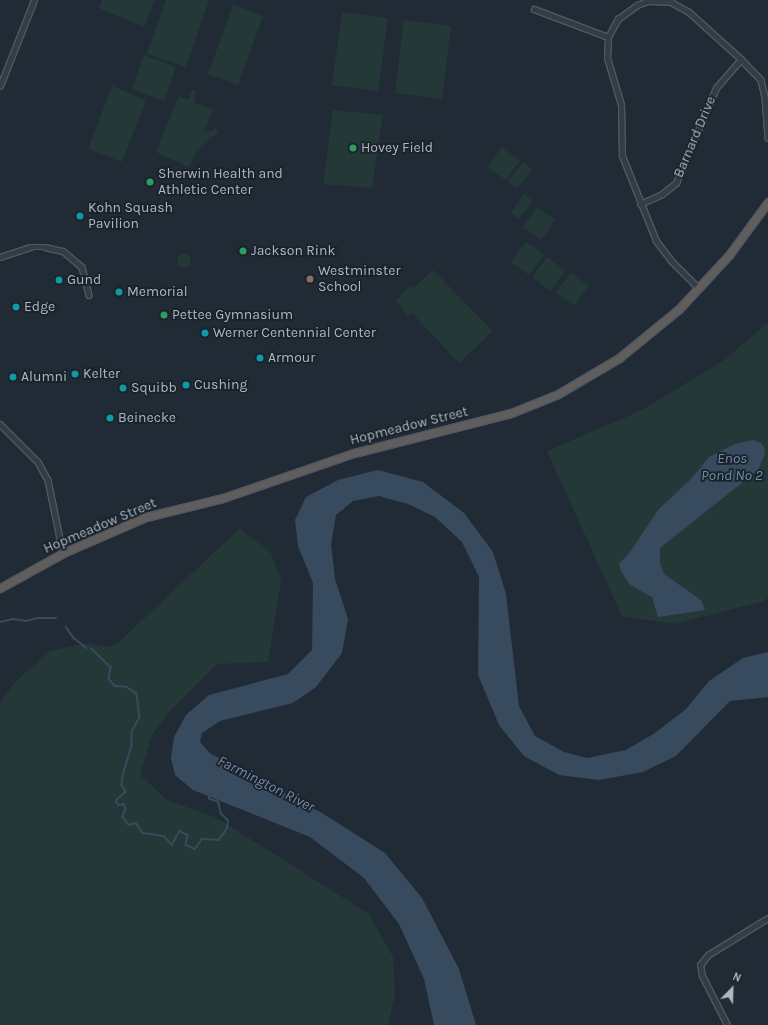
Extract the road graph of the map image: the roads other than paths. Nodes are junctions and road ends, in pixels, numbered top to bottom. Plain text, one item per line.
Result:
1 (34, 0) edge
2 (534, 9) dead end
3 (608, 37) junction
4 (741, 59) junction
5 (0, 86) edge
6 (768, 138) edge
7 (768, 202) edge
8 (640, 204) junction
9 (0, 257) edge
10 (699, 289) junction
11 (89, 295) dead end
12 (0, 424) edge
13 (64, 553) junction
14 (0, 588) edge
15 (768, 918) edge
16 (727, 1025) edge

1 - 5 street
2 - 3 street
3 - 4 street
3 - 8 street
4 - 6 street
4 - 8 street, Barnard Drive
7 - 10 highway, Hopmeadow Street
8 - 10 street
9 - 11 street
10 - 13 highway, Hopmeadow Street
12 - 13 street
13 - 14 highway, Hopmeadow Street
15 - 16 street

